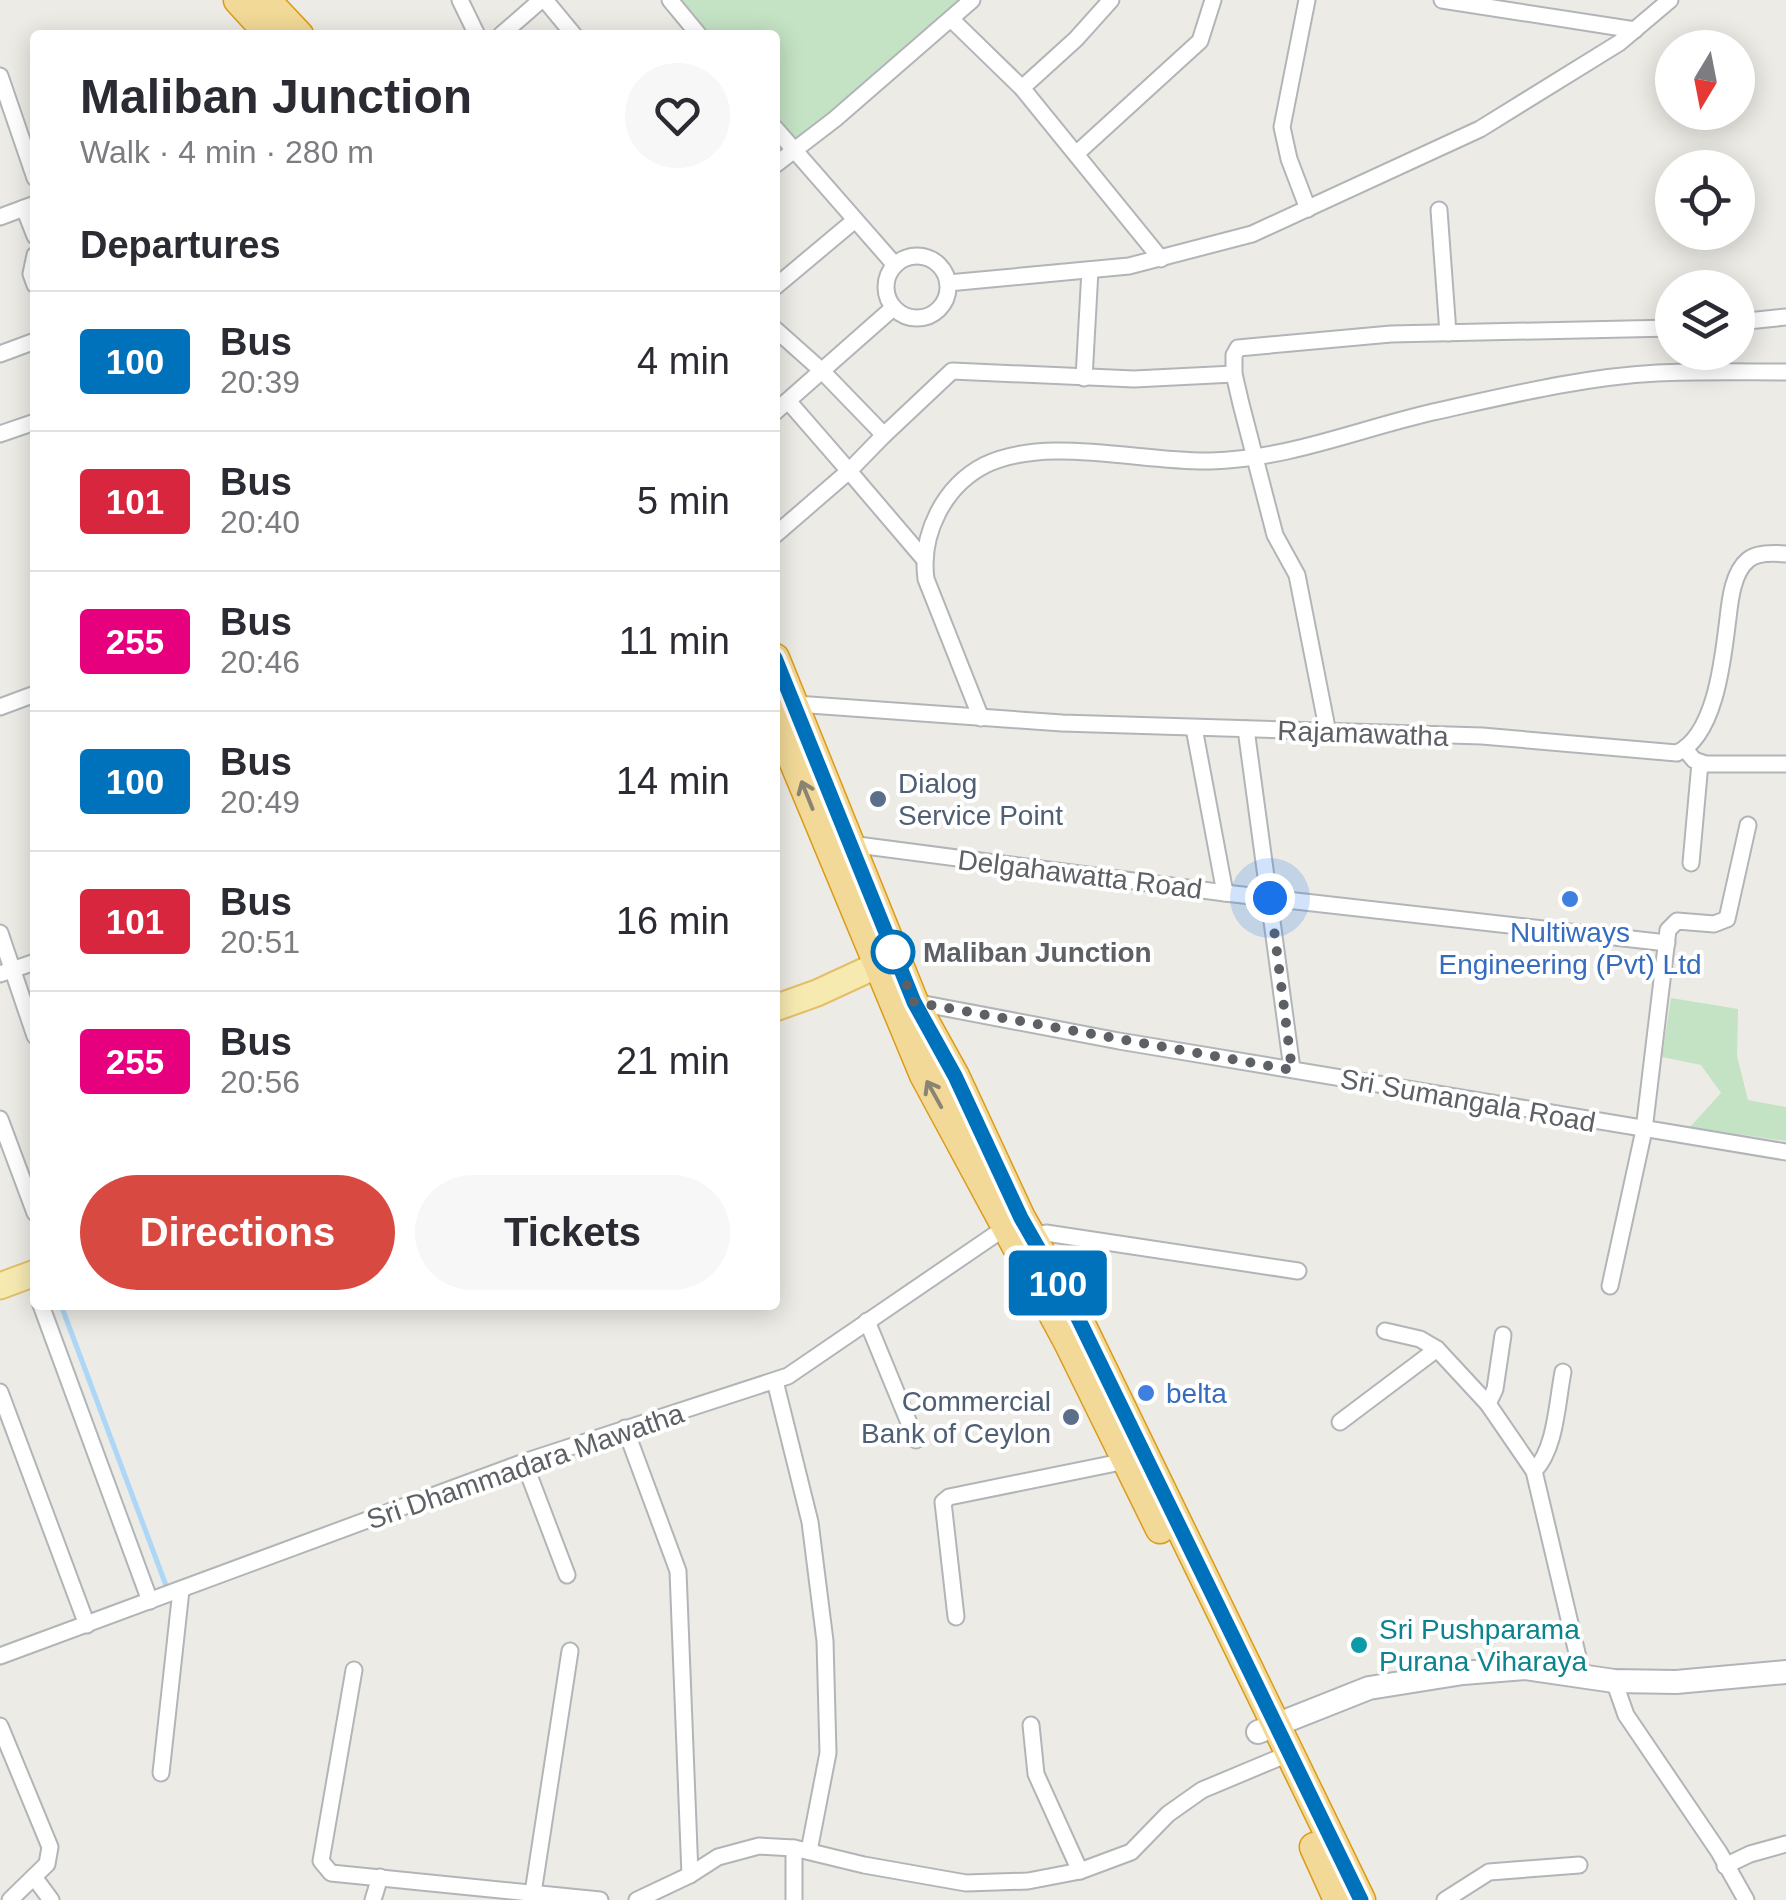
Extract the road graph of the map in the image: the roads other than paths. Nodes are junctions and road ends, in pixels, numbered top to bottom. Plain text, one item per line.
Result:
1 (238, 0) edge
2 (266, 0) edge
3 (460, 0) edge
4 (543, 0) edge
5 (670, 0) edge
6 (972, 0) edge
7 (1111, 0) edge
8 (1213, 0) edge
9 (1307, 0) edge
10 (1442, 0) edge
11 (1670, 0) edge
12 (1492, 5) edge
13 (951, 18) junction
14 (265, 30) edge
15 (294, 30) edge
16 (475, 30) edge
17 (507, 30) edge
18 (570, 30) edge
19 (695, 30) edge
20 (1634, 30) junction
21 (0, 76) edge
22 (1022, 88) junction
23 (780, 134) edge
24 (793, 150) junction
25 (1076, 154) junction
26 (780, 162) edge
27 (30, 163) edge
28 (30, 206) edge
29 (1308, 209) junction
30 (1440, 210) dead end
31 (0, 217) edge
32 (854, 220) junction
33 (1161, 259) junction
34 (894, 265) junction
35 (1090, 270) junction
36 (780, 283) edge
37 (948, 283) junction
38 (893, 308) junction
39 (1786, 317) edge
40 (1755, 320) edge
41 (1655, 328) edge
42 (780, 333) edge
43 (1448, 333) junction
44 (30, 343) edge
45 (0, 354) edge
46 (821, 370) junction
47 (1786, 372) edge
48 (1234, 374) junction
49 (1084, 378) junction
50 (789, 402) junction
51 (780, 408) edge
52 (30, 424) edge
53 (0, 434) edge
54 (884, 435) junction
55 (1254, 457) junction
56 (848, 471) junction
57 (780, 532) edge
58 (1786, 554) edge
59 (924, 559) junction
60 (780, 682) edge
61 (30, 696) edge
62 (0, 707) edge
63 (786, 711) edge
64 (981, 718) junction
65 (1194, 728) junction
66 (1246, 729) junction
67 (1328, 734) junction
68 (1685, 749) junction
69 (1700, 763) junction
70 (1786, 764) edge
71 (1748, 825) dead end
72 (850, 844) junction
73 (1691, 863) dead end
74 (1225, 893) junction
75 (1270, 898) junction
76 (0, 933) edge
77 (1667, 943) junction
78 (886, 960) junction
79 (30, 964) edge
80 (6, 972) edge
81 (914, 1002) junction
82 (780, 1006) edge
83 (30, 1025) edge
84 (1292, 1070) junction
85 (0, 1119) edge
86 (1644, 1130) junction
87 (1786, 1152) edge
88 (30, 1200) edge
89 (1017, 1231) junction
90 (1298, 1271) dead end
91 (30, 1281) edge
92 (0, 1286) edge
93 (1610, 1286) dead end
94 (43, 1310) edge
95 (867, 1321) junction
96 (1386, 1330) dead end
97 (1503, 1335) dead end
98 (1437, 1349) junction
99 (1563, 1372) dead end
100 (776, 1381) junction
101 (0, 1392) edge
102 (1488, 1404) junction
103 (1340, 1422) dead end
104 (625, 1428) junction
105 (916, 1440) dead end
106 (1126, 1461) junction
107 (524, 1462) junction
108 (1534, 1471) junction
109 (567, 1574) dead end
110 (181, 1590) junction
111 (150, 1601) junction
112 (956, 1618) dead end
113 (86, 1625) junction
114 (570, 1651) dead end
115 (0, 1656) edge
116 (354, 1670) dead end
117 (1786, 1672) edge
118 (1582, 1674) junction
119 (1614, 1681) junction
120 (1031, 1725) dead end
121 (0, 1726) edge
122 (1266, 1729) junction
123 (1280, 1757) junction
124 (161, 1773) dead end
125 (1786, 1844) edge
126 (801, 1850) junction
127 (1579, 1866) dead end
128 (1725, 1866) junction
129 (1080, 1871) junction
130 (690, 1876) junction
131 (34, 1877) junction
132 (380, 1878) junction
133 (533, 1893) junction
134 (10, 1900) edge
135 (51, 1900) edge
136 (373, 1900) edge
137 (600, 1900) edge
138 (637, 1900) edge
139 (794, 1900) edge
140 (1338, 1900) edge
141 (1361, 1900) edge
142 (1445, 1900) edge
143 (1746, 1900) edge

1 - 14 highway
2 - 15 highway
3 - 16 street
4 - 17 street
4 - 18 street
5 - 19 street
6 - 13 street
7 - 22 street
8 - 25 street
9 - 29 street
10 - 12 street
11 - 20 street
12 - 20 street
13 - 22 street
13 - 24 street
20 - 29 street
21 - 27 street
22 - 25 street
23 - 24 street
24 - 26 street
24 - 32 street
25 - 33 street
28 - 31 street
29 - 33 street
30 - 43 street
32 - 34 street
32 - 36 street
33 - 35 street
34 - 37 street
34 - 38 street
35 - 37 street
35 - 49 street
37 - 38 street
38 - 46 street
39 - 40 street
41 - 43 street
42 - 46 street
43 - 48 street
44 - 45 street
46 - 50 street
46 - 54 street
47 - 55 street
48 - 49 street
48 - 55 street
49 - 54 street
50 - 51 street
50 - 56 street
52 - 53 street
54 - 56 street
55 - 59 street
55 - 67 street
56 - 57 street
56 - 59 street
58 - 68 street
59 - 64 street
60 - 63 highway
61 - 62 street
63 - 64 street, Rajamawatha
63 - 72 highway
78 -> 63 highway
64 - 65 street, Rajamawatha
65 - 66 street, Rajamawatha
65 - 74 street
66 - 67 street, Rajamawatha
66 - 75 street
67 - 68 street, Rajamawatha
68 - 69 street
69 - 70 street
69 - 73 street
71 - 77 street
72 - 74 street, Delgahawatta Road
72 - 78 highway
74 - 75 street, Delgahawatta Road
75 - 77 street, Delgahawatta Road
75 - 84 street
76 - 80 street
77 - 86 street
78 - 81 highway
78 - 82 main road
89 -> 78 highway
79 - 80 street
80 - 83 street
81 - 84 street, Sri Sumangala Road
81 - 89 highway
84 - 86 street, Sri Sumangala Road
85 - 88 street
86 - 87 street, Sri Sumangala Road
86 - 93 street
89 - 90 street
89 - 95 street, Sri Dhammadara Mawatha
89 - 106 highway
89 - 122 highway
91 - 92 main road
94 - 111 street
95 - 100 street, Sri Dhammadara Mawatha
95 - 105 street
96 - 98 street
97 - 102 street
98 - 102 street
98 - 103 street
99 - 108 street
100 - 104 street, Sri Dhammadara Mawatha
100 - 126 street
101 - 113 street
102 - 108 street
104 - 107 street, Sri Dhammadara Mawatha
104 - 130 street
106 - 112 street
106 - 122 highway
107 - 109 street
107 - 110 street, Sri Dhammadara Mawatha
108 - 118 street
110 - 111 street, Sri Dhammadara Mawatha
110 - 124 street
111 - 113 street, Sri Dhammadara Mawatha
113 - 115 street, Sri Dhammadara Mawatha
114 - 133 street
116 - 132 street
117 - 119 street
118 - 119 street
118 - 122 street
119 - 128 street
120 - 129 street
121 - 131 street
122 - 123 highway
123 - 129 street
123 - 140 highway
123 - 141 highway
125 - 128 street
126 - 129 street
126 - 130 street
126 - 139 street
127 - 142 street
128 - 143 street
130 - 138 street
131 - 134 street
131 - 135 street
132 - 133 street
132 - 136 street
133 - 137 street

